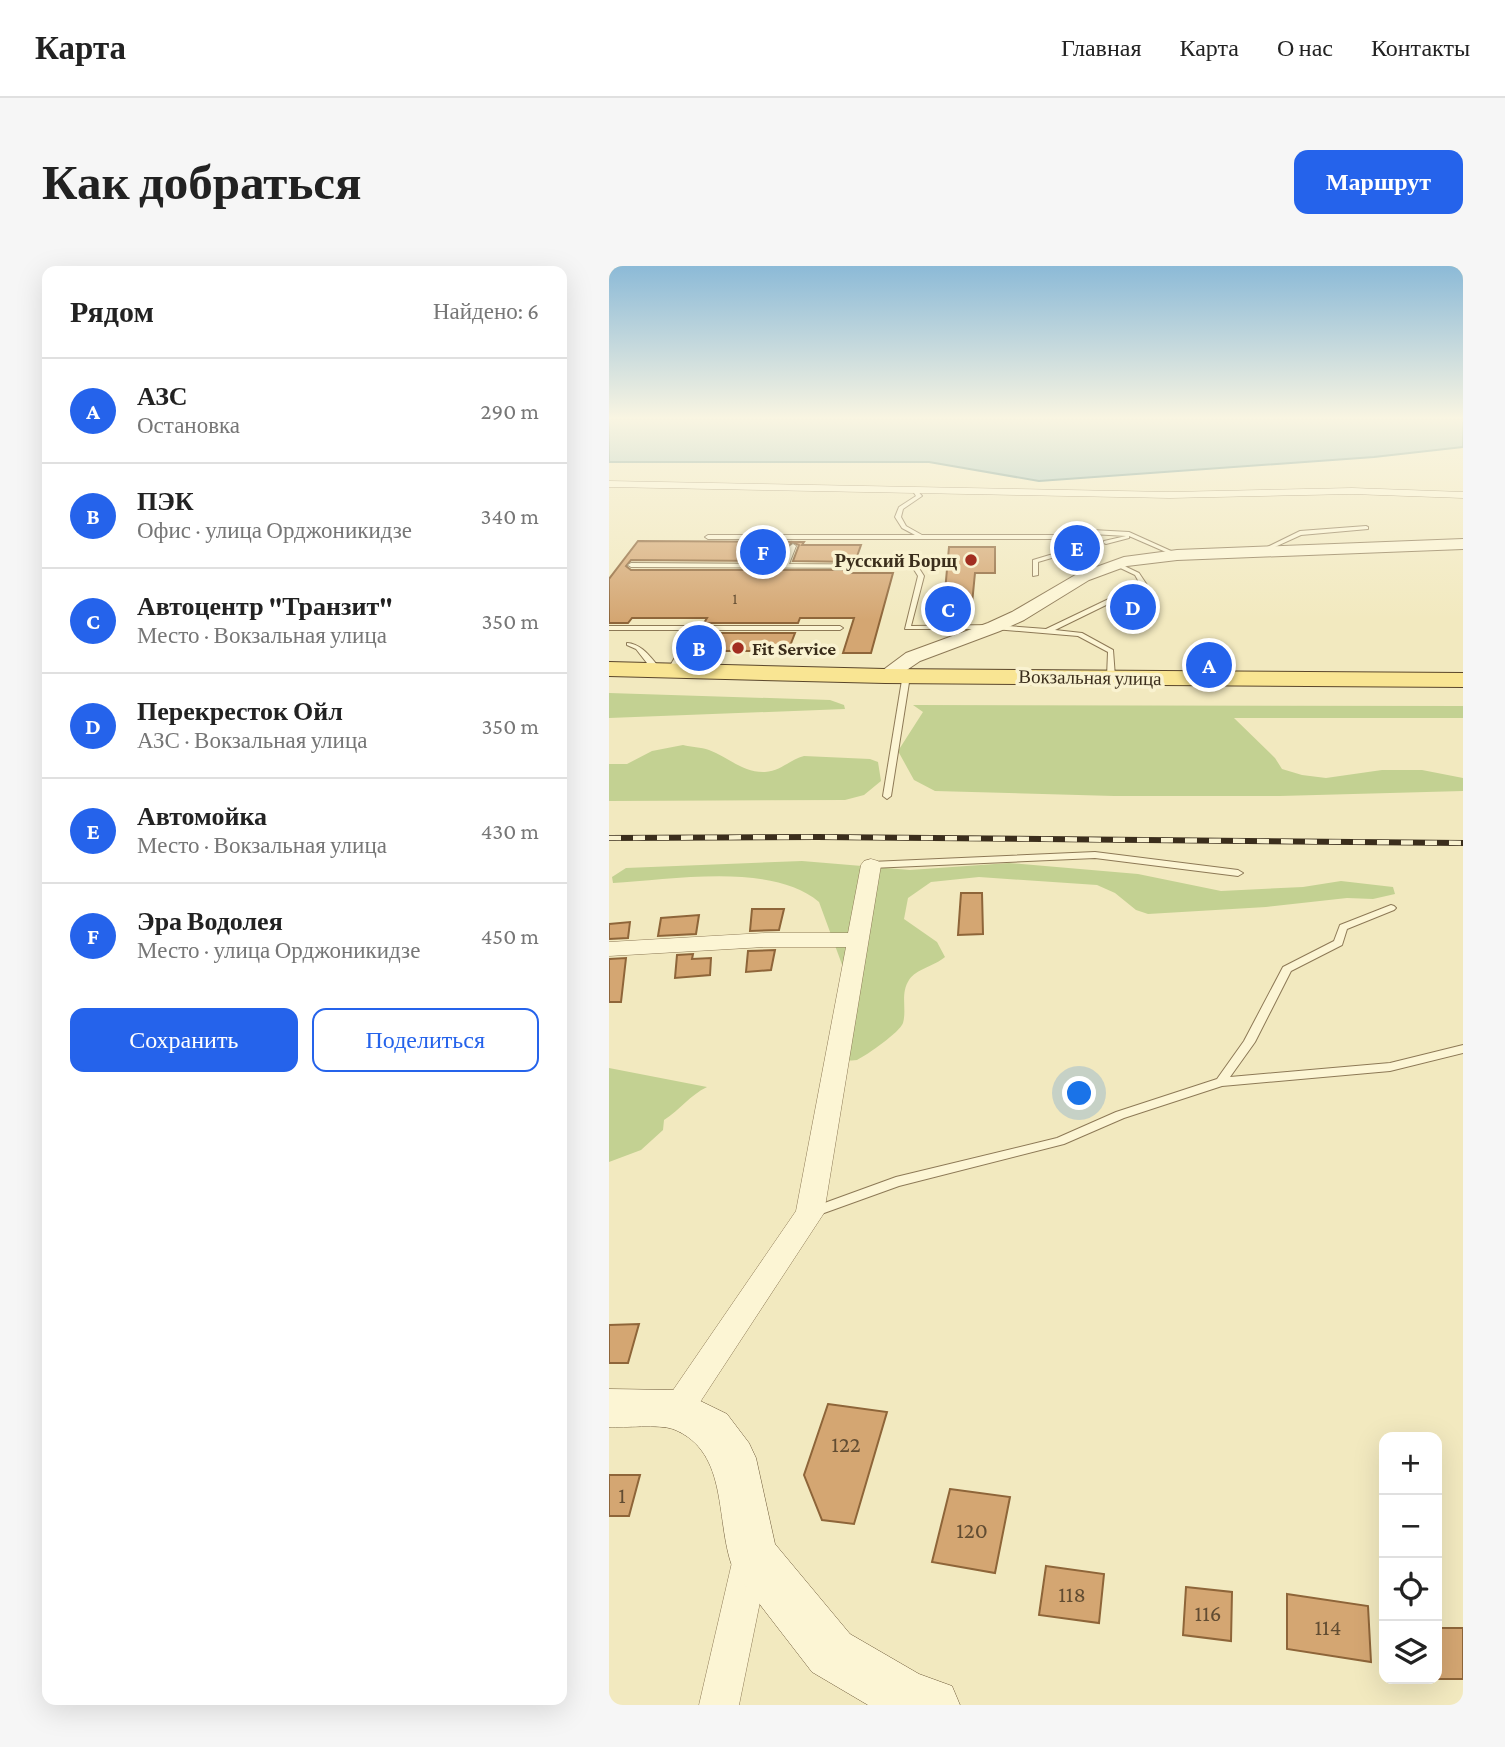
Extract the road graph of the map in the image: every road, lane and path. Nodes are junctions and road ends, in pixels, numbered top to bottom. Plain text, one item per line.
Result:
1 (740, 486) edge
2 (913, 489) junction
3 (1463, 495) edge
4 (1366, 528) dead end
5 (922, 536) junction
6 (1134, 536) junction
7 (708, 537) dead end
8 (1106, 542) dead end
9 (1463, 544) edge
10 (793, 547) dead end
11 (1260, 552) junction
12 (1177, 555) junction
13 (1053, 556) dead end
14 (761, 557) dead end
15 (1116, 564) junction
16 (631, 565) dead end
17 (756, 565) junction
18 (785, 566) junction
19 (1035, 575) dead end
20 (994, 627) junction
21 (609, 628) edge
22 (840, 628) dead end
23 (695, 629) junction
24 (1046, 631) junction
25 (629, 644) dead end
26 (609, 669) edge
27 (664, 671) junction
28 (895, 676) junction
29 (1111, 677) junction
30 (1463, 680) edge
31 (887, 796) dead end
32 (871, 865) joint
33 (1238, 873) dead end
34 (1391, 908) dead end
35 (858, 940) junction
36 (609, 949) edge
37 (1463, 1049) edge
38 (1221, 1082) junction
39 (810, 1213) junction
40 (609, 1408) edge
41 (678, 1409) junction
42 (752, 1554) junction
43 (719, 1705) edge
44 (933, 1705) edge

1 - 2 street
2 - 3 street
2 - 5 lane
4 - 11 lane
5 - 6 lane
5 - 7 lane
6 - 8 lane
6 - 12 lane
9 - 11 street
10 - 18 lane
11 - 12 street
12 - 15 street
13 - 19 lane
14 - 17 lane
15 - 20 street
15 - 24 lane
16 - 17 lane
17 - 18 lane
18 - 20 lane
20 - 24 lane
20 - 28 street
21 - 23 lane
22 - 23 lane
23 - 27 lane
24 - 29 lane
25 - 27 lane
26 - 27 main road, Вокзальная улица
27 - 28 main road, Вокзальная улица
28 - 29 main road, Вокзальная улица
28 - 31 lane
29 - 30 main road, Вокзальная улица
32 - 33 lane
32 - 35 street
34 - 38 lane
35 - 36 street
35 - 39 street
37 - 38 lane
38 - 39 lane
39 - 41 street
40 - 41 main road
41 - 42 main road
42 - 43 street
42 - 44 main road

